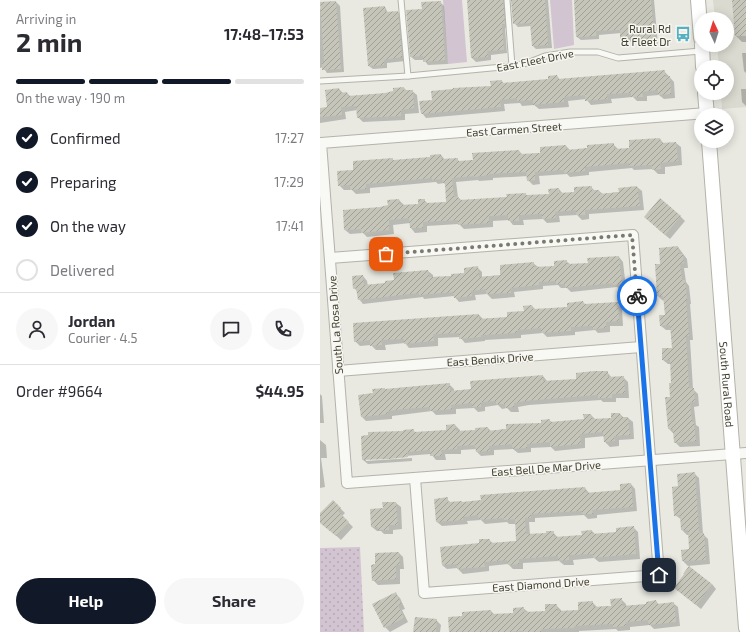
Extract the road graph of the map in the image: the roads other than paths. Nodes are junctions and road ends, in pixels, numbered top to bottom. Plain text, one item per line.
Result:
1 (401, 0) edge
2 (507, 0) edge
3 (698, 0) edge
4 (699, 12) edge
5 (694, 45) edge
6 (512, 66) junction
7 (408, 76) junction
8 (320, 81) edge
9 (694, 115) edge
10 (321, 143) edge
11 (710, 148) edge
12 (330, 258) junction
13 (641, 347) junction
14 (338, 371) junction
15 (740, 454) edge
16 (650, 460) junction
17 (415, 478) junction
18 (347, 483) joint
19 (746, 628) edge

1 - 7 lane
2 - 6 lane
3 - 4 main road
5 - 6 lane, East Fleet Drive
6 - 7 lane, East Fleet Drive
7 - 8 lane, East Fleet Drive
9 - 10 street, East Carmen Street
10 - 12 street, South La Rosa Drive
11 - 15 main road, South Rural Road
12 - 13 street
12 - 14 street, South La Rosa Drive
13 - 14 street, East Bendix Drive
13 - 16 street
14 - 18 street, South La Rosa Drive
15 - 16 street, East Bell De Mar Drive
15 - 19 main road, South Rural Road
16 - 17 street, East Bell De Mar Drive
16 - 17 street, East Diamond Drive
17 - 18 street, East Bell De Mar Drive

